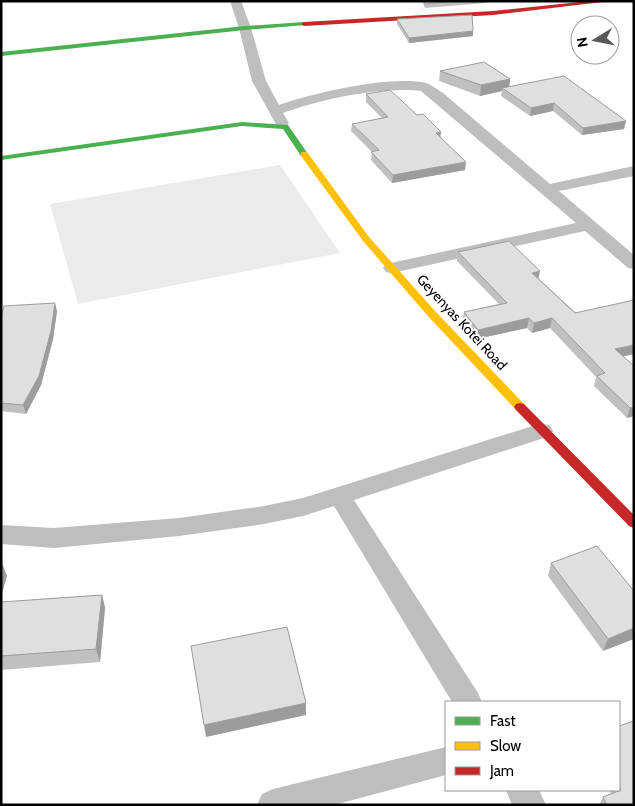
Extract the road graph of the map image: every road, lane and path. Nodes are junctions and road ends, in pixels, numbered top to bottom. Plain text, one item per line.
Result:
1 (235, 1) edge
2 (608, 1) edge
3 (245, 28) junction
4 (1, 54) edge
5 (276, 111) junction
6 (285, 127) junction
7 (1, 158) edge
8 (634, 171) edge
9 (548, 189) junction
10 (589, 225) junction
11 (634, 264) edge
12 (392, 268) junction
13 (542, 431) junction
14 (339, 495) junction
15 (634, 522) edge
16 (1, 534) edge
17 (467, 701) edge
18 (445, 762) edge
19 (522, 791) edge
20 (273, 805) edge
21 (530, 805) edge

1 - 3 street
2 - 3 street
3 - 4 street
3 - 5 street
5 - 6 street
5 - 9 street
6 - 7 street
6 - 12 street, Geyenyas Kotei Road
8 - 9 street
9 - 10 street
10 - 11 street
10 - 12 street
12 - 13 street, Geyenyas Kotei Road
13 - 14 street
13 - 15 street, Geyenyas Kotei Road
14 - 16 street
14 - 17 street
18 - 20 street
19 - 21 street

